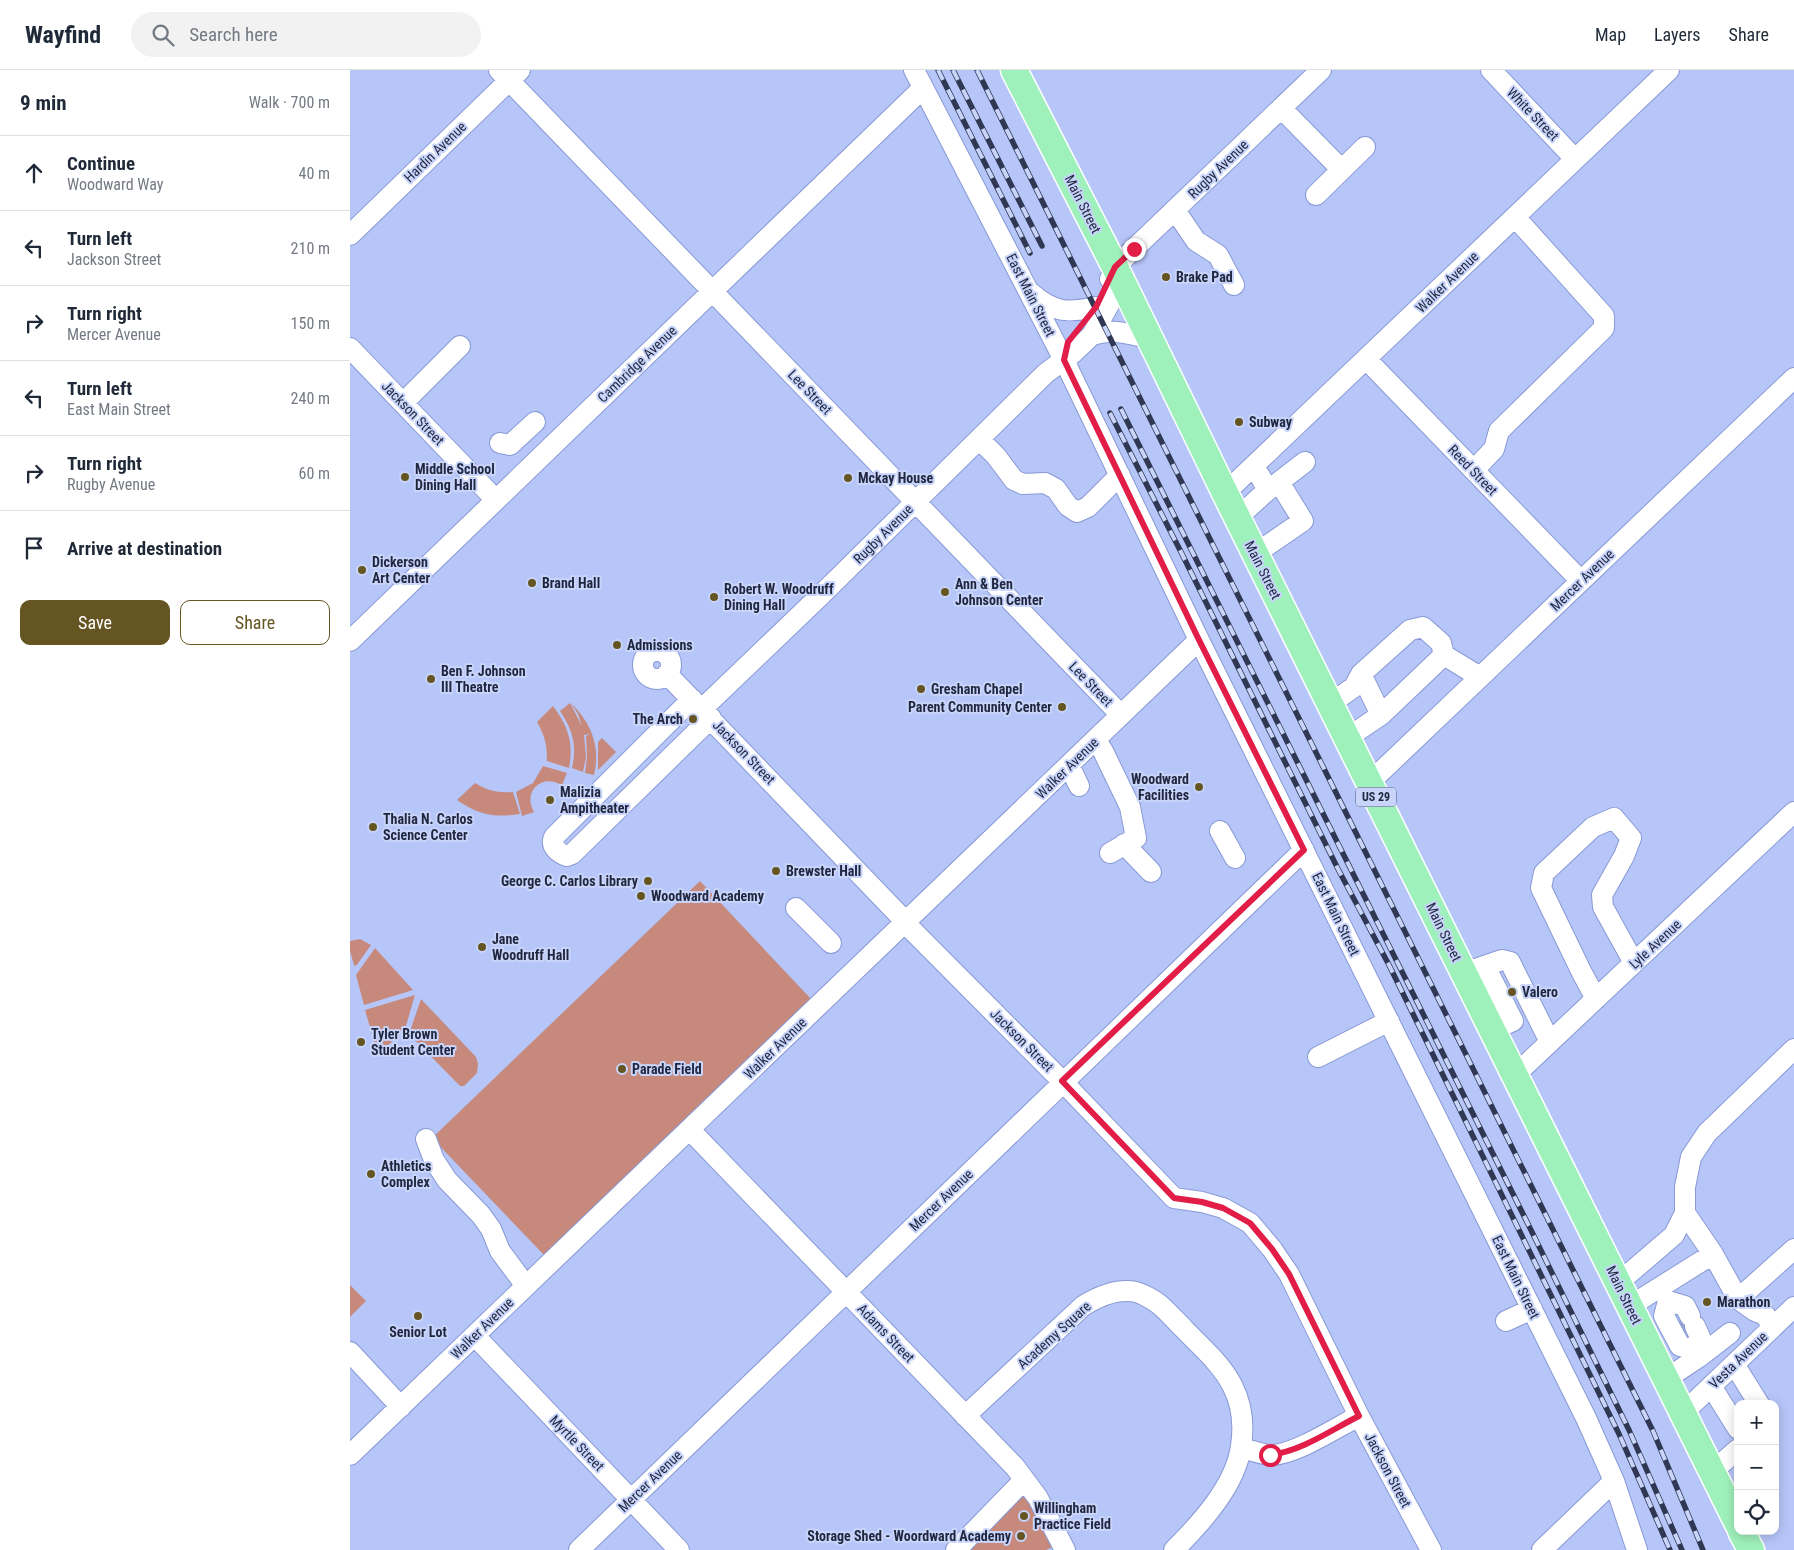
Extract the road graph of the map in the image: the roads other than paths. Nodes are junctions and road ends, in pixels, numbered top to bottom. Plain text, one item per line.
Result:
1 (1014, 70) edge
2 (1321, 70) edge
3 (1491, 70) edge
4 (1668, 70) edge
5 (509, 74) edge
6 (919, 79) edge
7 (1281, 108) junction
8 (1365, 147) dead end
9 (1575, 159) junction
10 (1341, 169) junction
11 (1316, 195) dead end
12 (1175, 210) junction
13 (1515, 217) junction
14 (350, 235) edge
15 (1115, 267) junction
16 (1234, 285) dead end
17 (712, 291) junction
18 (1030, 292) junction
19 (1096, 307) junction
20 (1092, 335) junction
21 (1151, 340) junction
22 (460, 346) dead end
23 (350, 348) edge
24 (1366, 359) junction
25 (1064, 360) junction
26 (1794, 378) edge
27 (403, 403) junction
28 (535, 422) dead end
29 (980, 440) junction
30 (500, 443) dead end
31 (1305, 462) dead end
32 (1254, 466) junction
33 (1474, 470) junction
34 (1120, 475) junction
35 (1273, 486) junction
36 (1225, 494) junction
37 (496, 500) junction
38 (916, 502) junction
39 (1237, 518) junction
40 (1255, 554) junction
41 (1581, 581) junction
42 (1199, 640) junction
43 (350, 641) edge
44 (1444, 654) junction
45 (668, 674) dead end
46 (1361, 674) junction
47 (1480, 678) junction
48 (1330, 704) junction
49 (702, 709) junction
50 (1121, 715) junction
51 (1381, 715) junction
52 (1347, 738) junction
53 (1096, 740) junction
54 (1069, 765) junction
55 (1369, 783) junction
56 (1079, 786) dead end
57 (1794, 812) edge
58 (1220, 831) dead end
59 (1304, 850) junction
60 (1235, 858) dead end
61 (1151, 872) dead end
62 (796, 908) dead end
63 (904, 920) junction
64 (831, 943) dead end
65 (1634, 963) junction
66 (1475, 970) junction
67 (1596, 999) junction
68 (1535, 1012) junction
69 (1389, 1021) junction
70 (1503, 1025) junction
71 (1550, 1042) junction
72 (1794, 1049) edge
73 (1318, 1057) dead end
74 (1515, 1075) junction
75 (1062, 1081) junction
76 (690, 1130) junction
77 (426, 1139) dead end
78 (1685, 1213) junction
79 (1794, 1250) edge
80 (1713, 1254) junction
81 (1618, 1282) junction
82 (526, 1286) junction
83 (846, 1292) junction
84 (1664, 1294) junction
85 (1738, 1299) junction
86 (1630, 1306) junction
87 (1794, 1307) edge
88 (1532, 1309) junction
89 (1755, 1311) junction
90 (1506, 1321) dead end
91 (1773, 1326) junction
92 (1730, 1333) junction
93 (474, 1336) junction
94 (352, 1345) edge
95 (1697, 1353) junction
96 (1740, 1359) junction
97 (1666, 1379) junction
98 (1714, 1383) junction
99 (1757, 1400) edge
100 (401, 1407) junction
101 (1683, 1413) junction
102 (966, 1416) junction
103 (1359, 1416) junction
104 (1734, 1421) edge
105 (1241, 1448) junction
106 (1734, 1453) edge
107 (350, 1455) edge
108 (1712, 1472) junction
109 (1024, 1480) junction
110 (1614, 1481) junction
111 (631, 1499) junction
112 (1734, 1516) edge
113 (1743, 1535) edge
114 (579, 1550) edge
115 (680, 1550) edge
116 (956, 1550) edge
117 (1065, 1550) edge
118 (1174, 1550) edge
119 (1431, 1550) edge
120 (1542, 1550) edge
121 (1637, 1550) edge
122 (1750, 1550) edge

1 - 15 main road, Main Street / US 29
2 - 7 street, Rugby Avenue
3 - 9 street, White Street
4 - 9 street, Walker Avenue
5 - 14 street, Hardin Avenue
5 - 17 street, Lee Street
6 - 17 street, Cambridge Avenue
6 - 18 street, East Main Street
7 - 10 street
7 - 12 street, Rugby Avenue
8 - 10 street
9 - 13 street, Walker Avenue
10 - 11 street
12 - 15 street, Rugby Avenue
12 - 16 street
13 - 24 street, Walker Avenue
13 - 33 street
15 - 19 street, Rugby Avenue
15 - 20 street, Rugby Avenue
15 - 21 main road, Main Street / US 29
17 - 37 street, Cambridge Avenue
17 - 38 street, Lee Street
18 - 19 street
18 - 25 street, East Main Street
19 - 25 street, Rugby Avenue
20 - 21 street
20 - 25 street, Rugby Avenue
21 - 36 main road, Main Street / US 29
22 - 27 street
23 - 27 street, Jackson Street
24 - 32 street, Walker Avenue
24 - 33 street, Reed Street
25 - 29 street, Rugby Avenue
25 - 34 street, East Main Street
26 - 41 street, Mercer Avenue
27 - 37 street, Jackson Street
28 - 30 street
29 - 34 street
29 - 38 street, Rugby Avenue
31 - 35 street
32 - 35 street
32 - 36 street, Walker Avenue
33 - 41 street, Reed Street
34 - 42 street, East Main Street
35 - 39 street
35 - 40 street
36 - 39 main road, Main Street / US 29
37 - 43 street, Cambridge Avenue
38 - 49 street, Rugby Avenue
38 - 50 street, Lee Street
39 - 40 main road, Main Street / US 29
40 - 48 main road, Main Street / US 29
41 - 47 street, Mercer Avenue
42 - 50 street, Walker Avenue
42 - 59 street, East Main Street
44 - 46 street
44 - 47 street
44 - 51 street
45 - 49 street, Jackson Street
46 - 48 street
46 - 51 street
47 - 55 street, Mercer Avenue
48 - 52 main road, Main Street / US 29
49 - 49 street
49 - 63 street, Jackson Street
50 - 53 street, Walker Avenue
51 - 52 street
52 - 55 main road, Main Street / US 29
53 - 54 street, Walker Avenue
53 - 61 street
54 - 56 street
54 - 63 street, Walker Avenue
55 - 66 main road, Main Street / US 29
57 - 65 street, Lyle Avenue
58 - 60 street
59 - 69 street, East Main Street
59 - 75 street, Mercer Avenue
62 - 64 street
63 - 75 street, Jackson Street
63 - 76 street, Walker Avenue
65 - 67 street, Lyle Avenue
65 - 67 street
66 - 68 street
66 - 70 main road, Main Street / US 29
67 - 71 street, Lyle Avenue
68 - 70 street
68 - 71 street
69 - 73 street
69 - 88 street, East Main Street
70 - 74 main road, Main Street / US 29
71 - 74 street, Lyle Avenue
72 - 78 street
74 - 81 main road, Main Street / US 29
75 - 83 street, Mercer Avenue
75 - 103 street, Jackson Street
76 - 82 street, Walker Avenue
76 - 83 street, Adams Street
77 - 82 street
78 - 80 street
78 - 81 street
79 - 85 street
80 - 84 street
80 - 85 street
81 - 86 main road, Main Street / US 29
82 - 93 street, Walker Avenue
83 - 102 street, Adams Street
83 - 111 street, Mercer Avenue
84 - 86 street
84 - 95 street
84 - 95 street
85 - 89 street
86 - 97 main road, Main Street / US 29
87 - 91 street, Vesta Avenue
88 - 90 street
88 - 110 street, East Main Street
89 - 91 street
89 - 92 street
91 - 96 street, Vesta Avenue
92 - 95 street
92 - 96 street
93 - 100 street, Walker Avenue
93 - 111 street, Myrtle Street
94 - 100 street
95 - 97 street
95 - 98 street
96 - 98 street, Vesta Avenue
96 - 99 street
97 - 101 main road, Main Street / US 29
98 - 101 street, Vesta Avenue
98 - 104 street
100 - 107 street, Walker Avenue
101 - 108 main road, Main Street / US 29
102 - 105 street, Academy Square
102 - 109 street, Adams Street
103 - 105 street
103 - 119 street, Jackson Street
105 - 118 street, Academy Square
106 - 108 street
108 - 112 main road, Main Street / US 29
109 - 116 street
109 - 117 street, Adams Street
110 - 120 street
110 - 121 street, East Main Street
111 - 114 street, Mercer Avenue
111 - 115 street, Myrtle Street
113 - 122 main road

